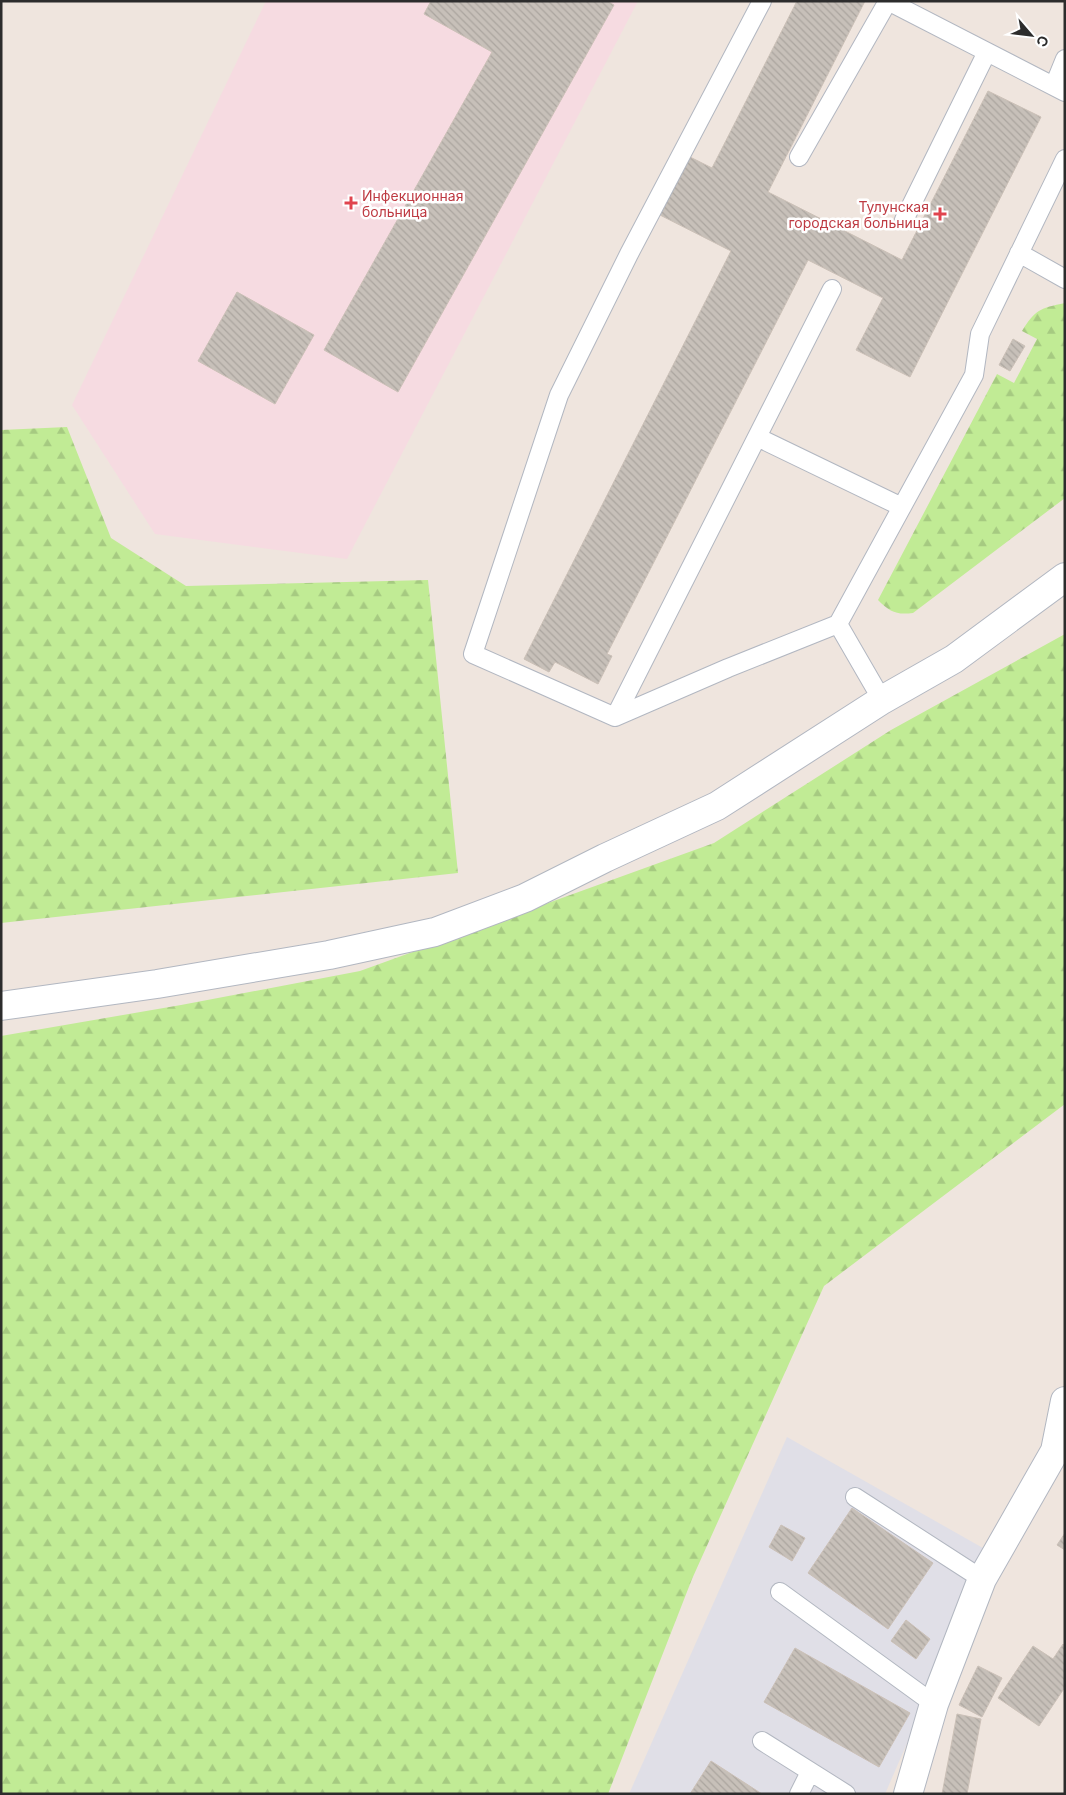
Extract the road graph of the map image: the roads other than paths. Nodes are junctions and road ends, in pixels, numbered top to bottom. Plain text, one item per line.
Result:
1 (762, 1) edge
2 (888, 1) edge
3 (987, 52) junction
4 (1065, 59) edge
5 (1060, 89) edge
6 (799, 158) dead end
7 (1065, 159) edge
8 (904, 220) dead end
9 (1019, 253) junction
10 (1065, 280) edge
11 (832, 289) dead end
12 (757, 437) junction
13 (902, 508) junction
14 (1065, 577) edge
15 (838, 624) junction
16 (882, 700) junction
17 (615, 717) junction
18 (1, 1006) edge
19 (1065, 1401) edge
20 (1060, 1455) edge
21 (855, 1496) dead end
22 (982, 1579) junction
23 (780, 1592) dead end
24 (934, 1704) junction
25 (762, 1741) dead end
26 (810, 1772) junction
27 (800, 1794) edge
28 (846, 1794) edge
29 (908, 1794) edge

1 - 17 lane
2 - 3 lane
2 - 6 lane
3 - 5 lane
3 - 8 lane
4 - 5 lane
7 - 9 lane
9 - 10 lane
9 - 13 lane
11 - 12 lane
12 - 13 lane
12 - 17 lane
13 - 15 lane
14 - 16 street
15 - 16 lane
15 - 17 lane
16 - 18 street
19 - 20 street
20 - 22 street
21 - 22 lane
22 - 24 street
23 - 24 lane
24 - 29 street
25 - 26 lane
26 - 27 lane
26 - 28 lane

